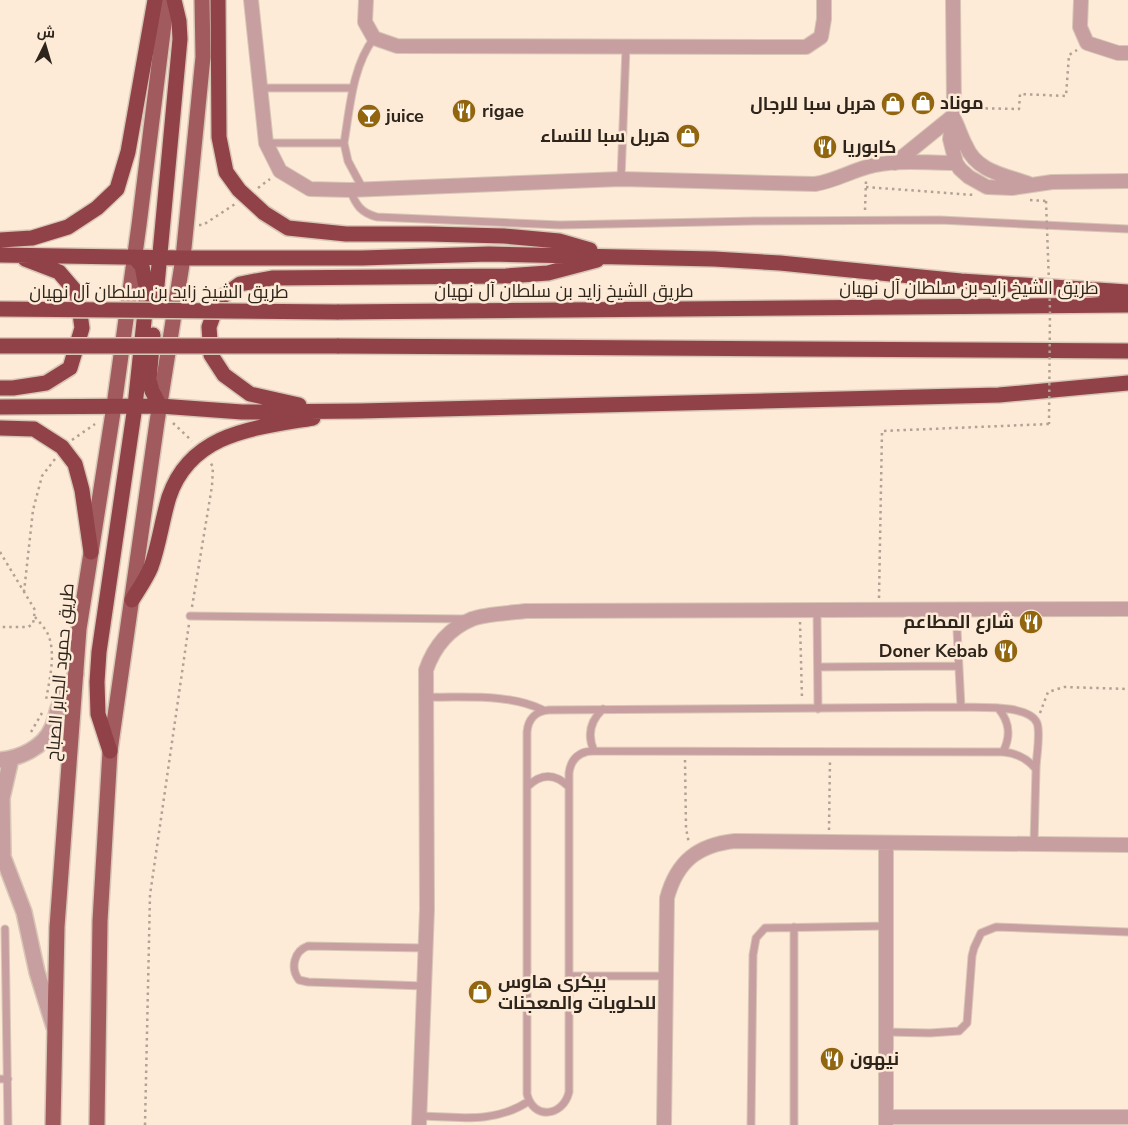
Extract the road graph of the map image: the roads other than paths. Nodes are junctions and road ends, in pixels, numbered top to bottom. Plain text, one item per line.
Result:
1 (155, 0) edge
2 (166, 0) edge
3 (174, 0) edge
4 (202, 0) edge
5 (218, 0) edge
6 (251, 0) edge
7 (366, 0) edge
8 (824, 0) edge
9 (953, 0) edge
10 (1081, 0) edge
11 (374, 38) junction
12 (626, 47) junction
13 (1128, 52) edge
14 (260, 88) junction
15 (353, 88) junction
16 (953, 112) junction
17 (266, 143) junction
18 (344, 143) junction
19 (956, 162) junction
20 (895, 163) junction
21 (621, 179) junction
22 (1128, 181) edge
23 (1030, 184) junction
24 (357, 189) junction
25 (1128, 229) edge
26 (0, 240) edge
27 (0, 255) edge
28 (16, 255) junction
29 (610, 256) junction
30 (160, 257) junction
31 (134, 258) junction
32 (183, 258) junction
33 (1128, 292) edge
34 (1128, 305) edge
35 (0, 310) edge
36 (0, 346) edge
37 (1128, 351) edge
38 (1128, 383) edge
39 (0, 388) edge
40 (114, 406) junction
41 (135, 406) junction
42 (160, 406) junction
43 (0, 407) edge
44 (328, 410) junction
45 (360, 411) junction
46 (0, 428) edge
47 (91, 552) junction
48 (132, 600) junction
49 (1128, 609) edge
50 (817, 610) junction
51 (956, 610) junction
52 (190, 616) road end
53 (473, 619) junction
54 (959, 666) junction
55 (818, 667) junction
56 (76, 674) junction
57 (426, 697) junction
58 (961, 708) junction
59 (998, 708) junction
60 (603, 709) junction
61 (818, 709) junction
62 (543, 710) junction
63 (110, 751) junction
64 (594, 751) junction
65 (1003, 752) junction
66 (6, 759) edge
67 (1036, 769) junction
68 (527, 786) junction
69 (569, 787) junction
70 (886, 843) junction
71 (1034, 844) junction
72 (1128, 845) edge
73 (2, 852) edge
74 (886, 926) junction
75 (794, 927) junction
76 (5, 929) dead end
77 (1128, 932) edge
78 (425, 948) junction
79 (569, 976) junction
80 (666, 976) junction
81 (424, 986) junction
82 (55, 1030) junction
83 (886, 1032) junction
84 (0, 1079) edge
85 (8, 1079) junction
86 (529, 1101) junction
87 (1124, 1116) edge
88 (419, 1120) edge
89 (886, 1121) edge
90 (971, 1121) edge
91 (8, 1125) edge
92 (53, 1125) edge
93 (97, 1125) edge
94 (664, 1125) edge
95 (751, 1125) edge
96 (794, 1125) edge

1 - 26 highway
2 - 31 main road, طريق حمود الجابر الصباح
3 - 30 highway
4 - 32 main road
5 - 29 highway
6 - 14 street
7 - 11 street
8 - 12 street
9 - 16 street
10 - 13 street
11 - 12 street
11 - 15 lane
12 - 21 lane
14 - 15 lane
14 - 17 street
15 - 18 lane
16 - 19 street
16 - 20 street
16 - 23 street
17 - 18 lane
17 - 24 street
18 - 24 lane
19 - 20 street
19 - 23 street
20 - 21 street
21 - 24 street
22 - 23 street
24 - 25 lane
27 - 28 highway
28 - 31 highway
28 - 39 highway
29 - 32 highway
29 - 33 highway
29 - 44 highway
30 - 31 highway
30 - 32 highway
30 - 42 highway
31 - 40 main road, طريق حمود الجابر الصباح
31 - 41 highway
32 - 42 main road
34 - 35 highway, طريق الشيخ زايد بن سلطان آل نهيان, bridge
36 - 37 highway, bridge
38 - 45 highway
40 - 41 highway
40 - 43 highway
40 - 47 main road, طريق حمود الجابر الصباح
41 - 42 highway
41 - 63 highway
42 - 44 highway
42 - 48 main road
44 - 45 highway
45 - 48 highway
46 - 47 highway
47 - 56 main road, طريق حمود الجابر الصباح
48 - 63 main road
49 - 51 street
50 - 51 street
50 - 53 street
50 - 55 lane
51 - 54 lane
52 - 53 lane
53 - 57 street
54 - 55 lane
54 - 58 lane
55 - 61 lane
56 - 66 street
56 - 82 main road, طريق حمود الجابر الصباح
57 - 62 lane
57 - 78 street
58 - 59 lane
58 - 61 lane
59 - 65 lane
59 - 67 lane
60 - 61 lane
60 - 62 lane
60 - 64 lane
62 - 68 lane
63 - 93 main road
64 - 65 lane
64 - 69 lane
65 - 67 lane
66 - 73 street
67 - 71 lane
68 - 69 lane
68 - 86 lane
69 - 79 lane
70 - 71 street
70 - 74 street
70 - 80 street
71 - 72 street
73 - 82 street
74 - 75 lane
74 - 83 street
75 - 95 lane
75 - 96 lane
76 - 85 lane
77 - 83 lane
78 - 81 street
78 - 81 lane
79 - 80 lane
79 - 86 lane
80 - 94 street
81 - 88 street
82 - 92 main road, طريق حمود الجابر الصباح
83 - 89 street
84 - 85 lane
85 - 91 lane
86 - 88 lane
87 - 90 street
89 - 90 street

